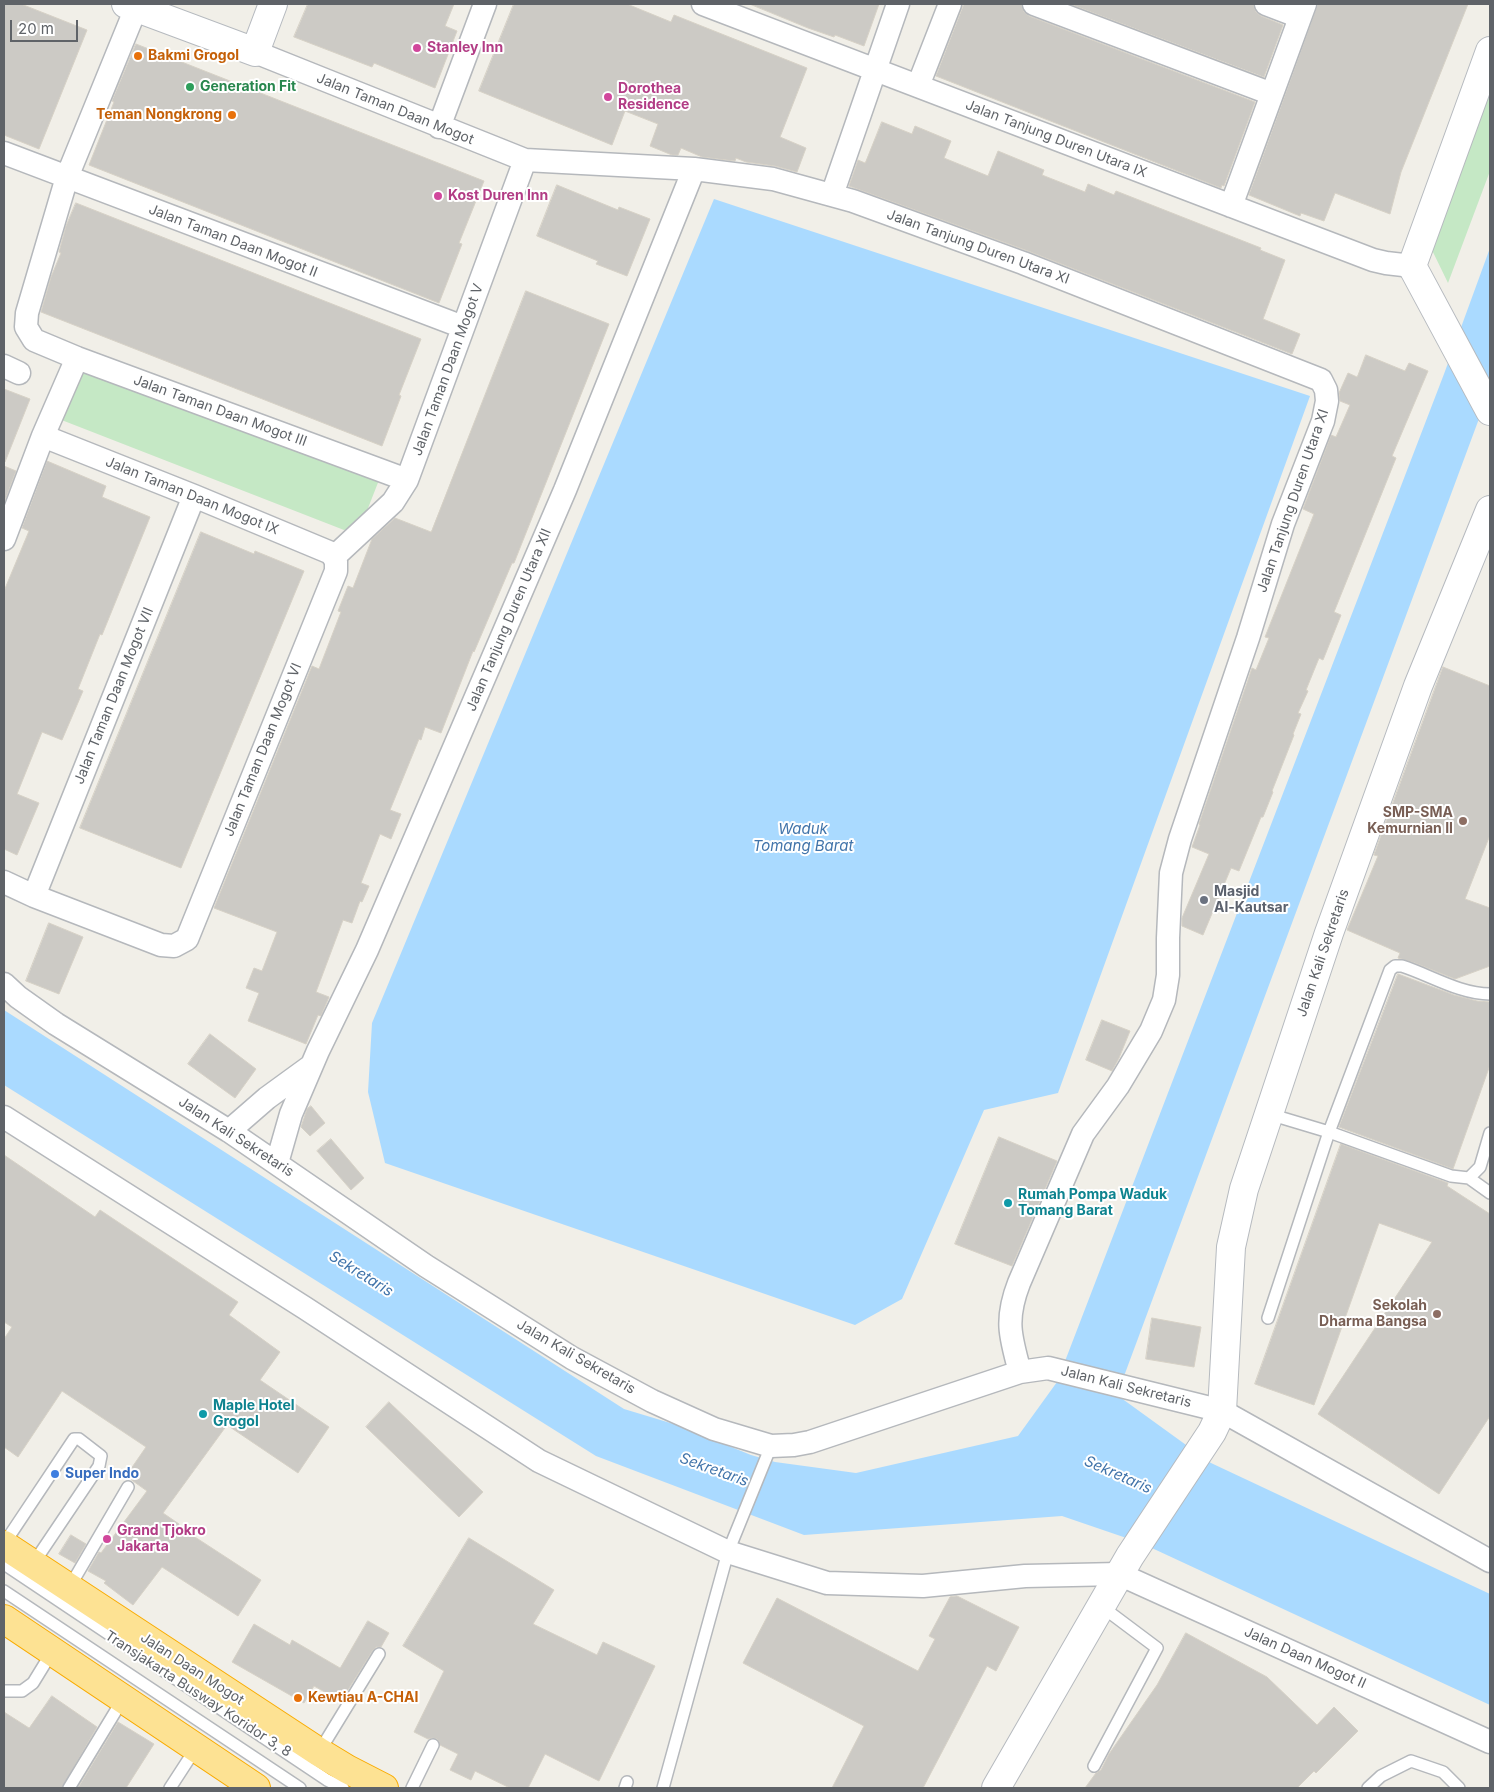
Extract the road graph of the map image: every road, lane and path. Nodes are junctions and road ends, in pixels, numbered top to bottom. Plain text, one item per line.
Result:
1 (273, 4) edge
2 (485, 4) edge
3 (703, 4) edge
4 (898, 4) edge
5 (950, 4) edge
6 (1034, 4) edge
7 (1266, 4) edge
8 (130, 6) edge
9 (1302, 10) edge
10 (1490, 51) edge
11 (255, 52) junction
12 (875, 70) junction
13 (918, 86) junction
14 (1272, 94) junction
15 (439, 126) junction
16 (4, 153) edge
17 (525, 160) junction
18 (694, 169) junction
19 (68, 177) junction
20 (832, 195) junction
21 (1231, 206) junction
22 (1414, 270) junction
23 (464, 327) junction
24 (77, 358) junction
25 (1490, 411) edge
26 (43, 436) junction
27 (407, 480) junction
28 (194, 496) junction
29 (1490, 510) edge
30 (4, 539) edge
31 (335, 559) junction
32 (4, 882) edge
33 (34, 896) junction
34 (4, 984) edge
35 (1490, 994) edge
36 (312, 1065) junction
37 (1269, 1114) junction
38 (4, 1117) edge
39 (229, 1131) junction
40 (1329, 1132) junction
41 (1490, 1132) edge
42 (277, 1163) junction
43 (1469, 1178) junction
44 (1490, 1193) edge
45 (1268, 1318) dead end
46 (1020, 1372) junction
47 (1217, 1422) junction
48 (770, 1448) junction
49 (128, 1487) dead end
50 (4, 1544) edge
51 (728, 1552) junction
52 (1490, 1561) edge
53 (4, 1564) edge
54 (33, 1565) junction
55 (1124, 1565) junction
56 (69, 1588) junction
57 (4, 1591) edge
58 (1101, 1606) junction
59 (4, 1619) edge
60 (52, 1652) junction
61 (379, 1654) dead end
62 (4, 1691) edge
63 (123, 1699) junction
64 (1490, 1742) edge
65 (433, 1745) dead end
66 (196, 1748) junction
67 (319, 1752) junction
68 (1094, 1766) dead end
69 (68, 1788) edge
70 (170, 1788) edge
71 (256, 1788) edge
72 (300, 1788) edge
73 (343, 1788) edge
74 (384, 1788) edge
75 (412, 1788) edge
76 (663, 1788) edge
77 (996, 1788) edge
78 (1368, 1788) edge
79 (1459, 1788) edge

1 - 11 street
2 - 15 street
3 - 12 street, Jalan Tanjung Duren Utara IX
4 - 12 street
5 - 13 street
6 - 14 street
7 - 9 street
8 - 11 street, Jalan Taman Daan Mogot
8 - 19 street
9 - 14 street
10 - 22 street
11 - 15 street, Jalan Taman Daan Mogot
12 - 13 street, Jalan Tanjung Duren Utara IX
12 - 20 street
13 - 21 street, Jalan Tanjung Duren Utara IX
14 - 21 street
15 - 17 street, Jalan Taman Daan Mogot
16 - 19 street, Jalan Taman Daan Mogot II
17 - 18 street, Jalan Tanjung Duren Utara XI
17 - 23 street, Jalan Taman Daan Mogot V
18 - 20 street, Jalan Tanjung Duren Utara XI
18 - 36 street, Jalan Tanjung Duren Utara XII
19 - 23 street, Jalan Taman Daan Mogot II
19 - 24 street, Jalan Taman Daan Mogot III
20 - 46 street, Jalan Tanjung Duren Utara XI
21 - 22 street, Jalan Tanjung Duren Utara IX
22 - 25 street
23 - 27 street, Jalan Taman Daan Mogot V
24 - 26 street
24 - 27 street, Jalan Taman Daan Mogot III
26 - 28 street, Jalan Taman Daan Mogot IX
26 - 30 street
27 - 31 street, Jalan Taman Daan Mogot V
28 - 31 street, Jalan Taman Daan Mogot IX
28 - 33 street, Jalan Taman Daan Mogot VII
29 - 37 street, Jalan Kali Sekretaris
31 - 33 street, Jalan Taman Daan Mogot VI
32 - 33 street
34 - 39 street, Jalan Kali Sekretaris
35 - 40 lane
36 - 39 street, Jalan Tanjung Duren Utara XII
36 - 42 street, Jalan Tanjung Duren Utara XII
37 - 40 lane
37 - 47 street, Jalan Kali Sekretaris
38 - 51 street
39 - 42 street, Jalan Kali Sekretaris
40 - 43 lane
40 - 45 lane
41 - 43 lane
42 - 48 street, Jalan Kali Sekretaris
43 - 44 lane
46 - 47 street, Jalan Kali Sekretaris
46 - 48 street, Jalan Kali Sekretaris
47 - 52 street, Jalan Kali Sekretaris
47 - 55 street
48 - 51 lane
49 - 56 lane
50 - 54 highway, Jalan Daan Mogot
50 - 54 lane
51 - 55 street
51 - 76 lane
53 - 73 lane, Transjakarta Busway Koridor 3, 8
54 - 56 highway, Jalan Daan Mogot
55 - 58 street
55 - 64 street, Jalan Daan Mogot II
56 - 67 highway, Jalan Daan Mogot
57 - 72 lane, Transjakarta Busway Koridor 3, 8
58 - 68 lane
58 - 77 street
59 - 60 highway
60 - 62 lane
60 - 63 highway
61 - 67 lane
63 - 66 highway
63 - 69 lane
65 - 75 lane
66 - 70 lane
66 - 71 highway
67 - 74 highway, Jalan Daan Mogot
78 - 79 lane

